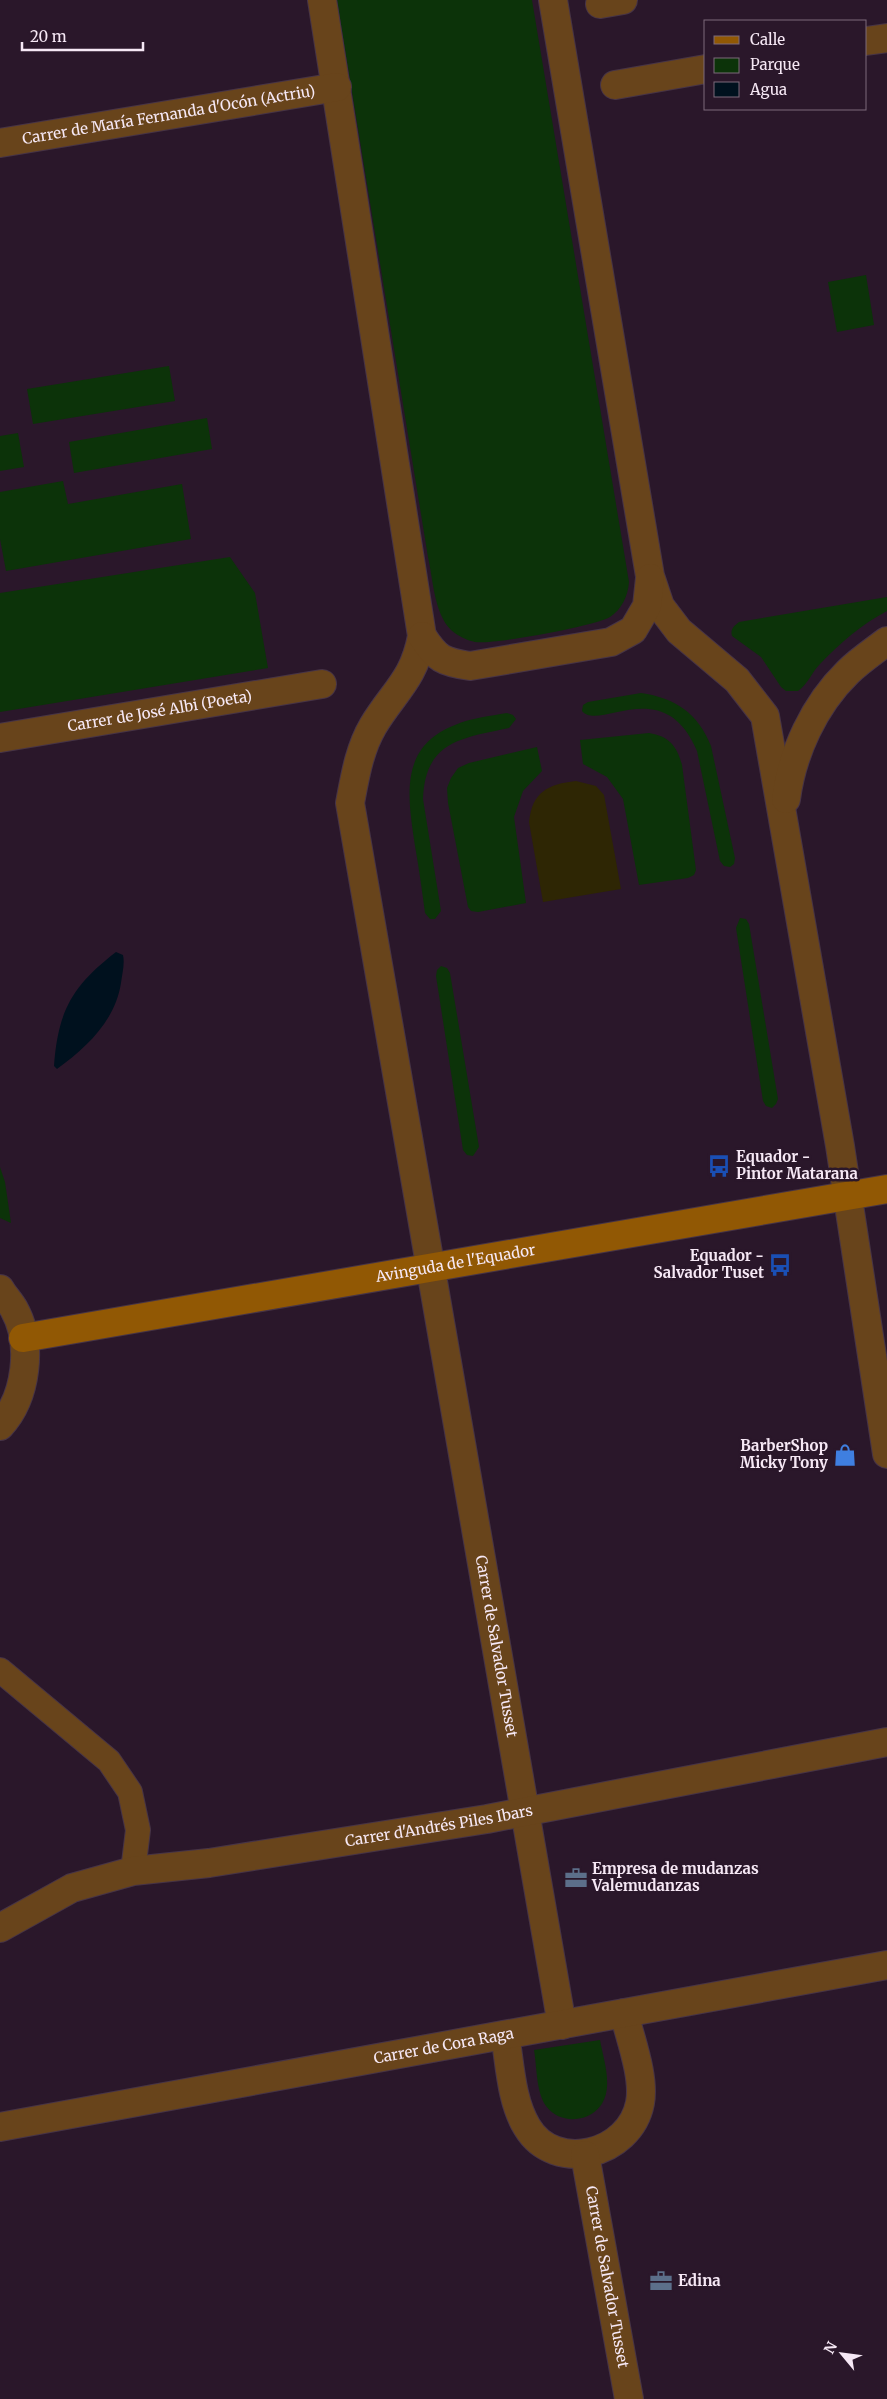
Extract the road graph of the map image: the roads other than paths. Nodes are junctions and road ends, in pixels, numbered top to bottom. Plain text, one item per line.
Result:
1 (322, 0) edge
2 (554, 0) edge
3 (887, 38) edge
4 (867, 42) edge
5 (704, 70) edge
6 (615, 86) dead end
7 (337, 87) junction
8 (0, 144) edge
9 (650, 576) junction
10 (422, 636) junction
11 (887, 641) edge
12 (322, 684) dead end
13 (0, 738) edge
14 (784, 818) junction
15 (887, 1190) edge
16 (847, 1196) junction
17 (431, 1268) junction
18 (0, 1289) edge
19 (23, 1338) junction
20 (0, 1426) edge
21 (887, 1448) edge
22 (0, 1670) edge
23 (887, 1742) edge
24 (526, 1811) junction
25 (133, 1871) junction
26 (0, 1928) edge
27 (887, 1965) edge
28 (624, 2013) junction
29 (562, 2025) junction
30 (505, 2035) junction
31 (0, 2127) edge
32 (585, 2155) junction
33 (629, 2399) edge

1 - 7 street
2 - 9 street
3 - 4 street
5 - 6 street
7 - 8 street, Carrer de María Fernanda d'Ocón (Actriu)
7 - 10 street
9 - 10 street
9 - 14 street
10 - 17 street, Carrer de Salvador Tusset
11 - 14 street
12 - 13 street, Carrer de José Albi (Poeta)
14 - 16 street
15 - 16 street, Avinguda de l'Equador
16 - 17 street, Avinguda de l'Equador
16 - 21 street
17 - 19 street, Avinguda de l'Equador
17 - 24 street, Carrer de Salvador Tusset
18 - 19 street
19 - 20 street
22 - 25 lane
23 - 24 street, Carrer d'Andrés Piles Ibars
24 - 25 street, Carrer d'Andrés Piles Ibars
24 - 29 street, Carrer de Salvador Tusset
25 - 26 street, Carrer d'Andrés Piles Ibars
27 - 28 street, Carrer de Cora Raga
28 - 29 street, Carrer de Cora Raga
28 - 32 street
29 - 30 street, Carrer de Cora Raga
30 - 31 street, Carrer de Cora Raga
30 - 32 street
32 - 33 street, Carrer de Salvador Tusset

